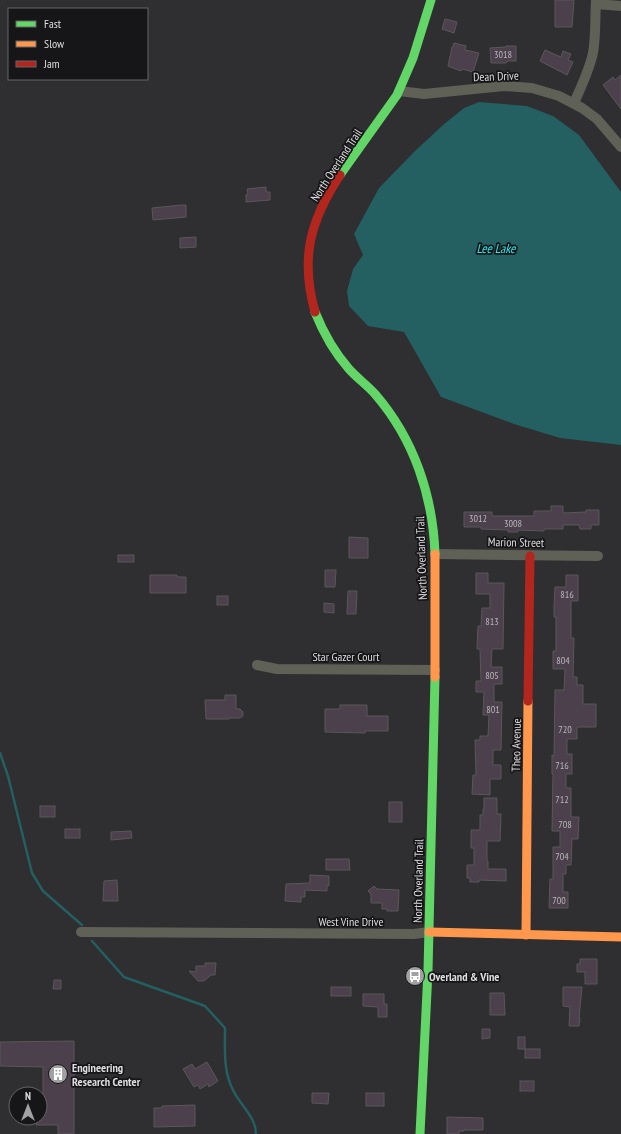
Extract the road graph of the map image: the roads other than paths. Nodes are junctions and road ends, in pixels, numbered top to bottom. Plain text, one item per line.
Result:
1 (431, 0) edge
2 (596, 2) edge
3 (621, 6) edge
4 (399, 91) junction
5 (574, 103) junction
6 (621, 147) edge
7 (435, 554) junction
8 (530, 556) junction
9 (598, 556) dead end
10 (257, 664) dead end
11 (435, 670) junction
12 (81, 932) dead end
13 (429, 932) junction
14 (526, 935) junction
15 (621, 937) edge
16 (420, 1134) edge

1 - 4 main road, North Overland Trail
2 - 3 street
2 - 5 street
4 - 5 street, Dean Drive
4 - 7 main road, North Overland Trail
5 - 6 street, Dean Drive
7 - 8 street, Marion Street
7 - 11 main road, North Overland Trail
8 - 9 street, Marion Street
8 - 14 main road, Theo Avenue
10 - 11 street, Star Gazer Court
11 - 13 main road, North Overland Trail
12 - 13 street, West Vine Drive
13 - 14 main road, West Vine Drive
13 - 16 main road, North Overland Trail
14 - 15 main road, West Vine Drive

